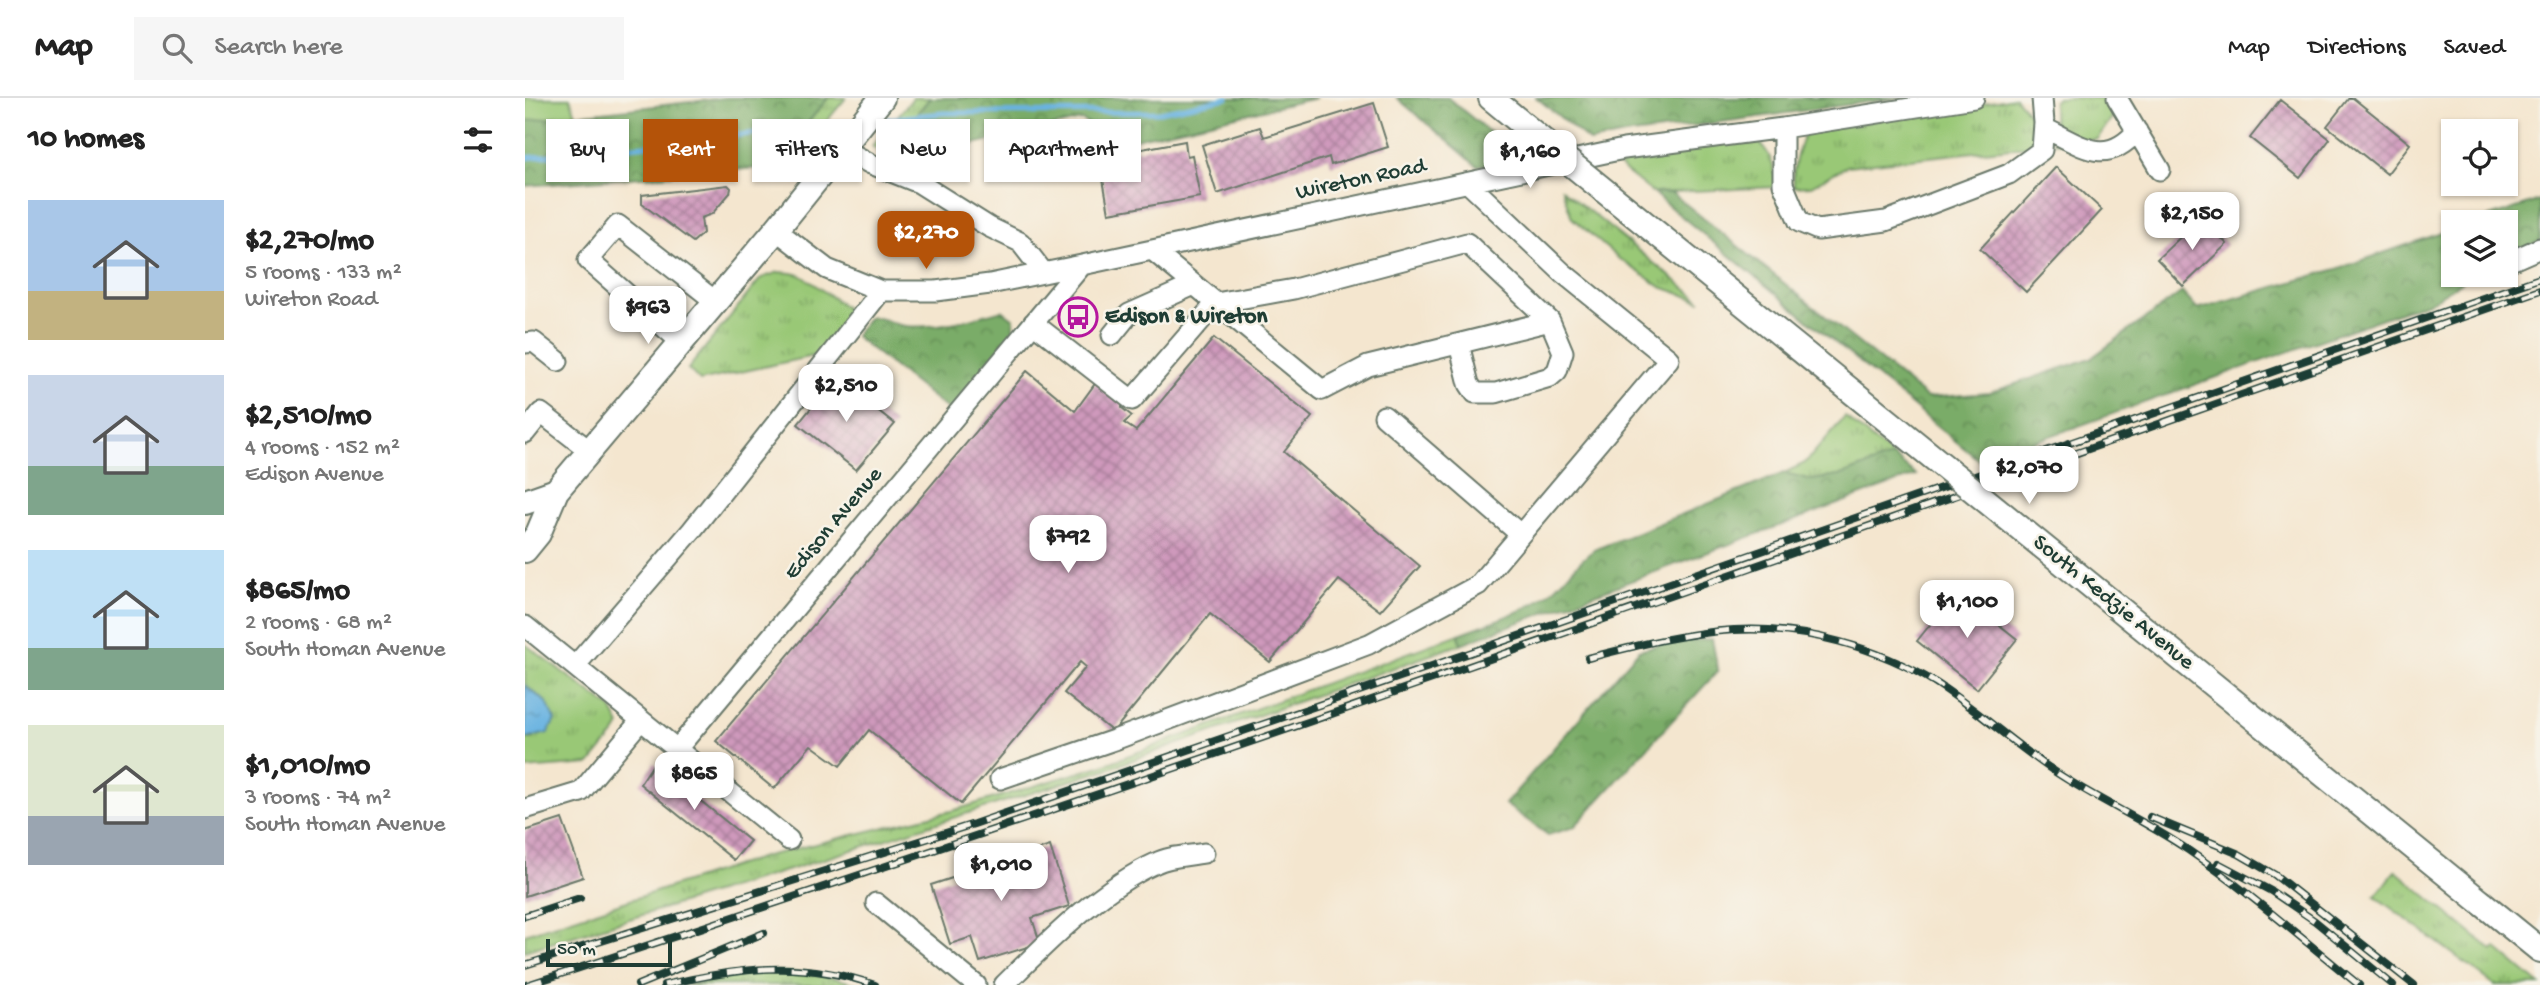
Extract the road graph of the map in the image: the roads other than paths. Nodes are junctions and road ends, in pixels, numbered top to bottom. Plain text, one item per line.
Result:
1 (1491, 98) edge
2 (1974, 98) edge
3 (2042, 98) edge
4 (2117, 98) edge
5 (879, 102) edge
6 (862, 123) edge
7 (1783, 128) junction
8 (2044, 128) junction
9 (2137, 131) junction
10 (862, 157) edge
11 (2160, 170) dead end
12 (815, 182) edge
13 (1468, 183) junction
14 (776, 230) junction
15 (2540, 247) edge
16 (1152, 250) junction
17 (2518, 257) edge
18 (1082, 265) junction
19 (1044, 273) junction
20 (1194, 285) junction
21 (881, 291) junction
22 (715, 301) junction
23 (1216, 303) junction
24 (1550, 321) junction
25 (1034, 323) junction
26 (1112, 335) dead end
27 (681, 342) junction
28 (525, 343) edge
29 (1459, 344) junction
30 (558, 361) dead end
31 (1384, 415) dead end
32 (525, 433) edge
33 (590, 451) junction
34 (556, 491) junction
35 (525, 502) edge
36 (1520, 534) junction
37 (525, 550) edge
38 (525, 626) edge
39 (575, 666) junction
40 (641, 720) junction
41 (677, 749) junction
42 (1000, 779) dead end
43 (525, 809) edge
44 (789, 840) dead end
45 (1204, 853) dead end
46 (876, 903) dead end
47 (2540, 950) edge
48 (976, 985) edge
49 (1004, 985) edge

1 - 47 main road, South Kedzie Avenue, bridge
2 - 7 street, Wireton Road
3 - 8 street
4 - 9 street
5 - 6 main road
7 - 8 street
7 - 13 street, Wireton Road
8 - 9 street
9 - 11 street
10 - 19 street
12 - 14 main road
13 - 16 street, Wireton Road
13 - 36 street
14 - 21 street, Wireton Road
14 - 22 main road
15 - 17 street
16 - 18 street, Wireton Road
16 - 20 street
18 - 19 street, Wireton Road
18 - 25 street, Edison Avenue
19 - 21 street, Wireton Road
20 - 23 street
20 - 26 street
21 - 39 street
22 - 27 main road
22 - 27 street
23 - 24 street
23 - 25 street
23 - 29 street
24 - 29 street
24 - 29 street
25 - 41 street, Edison Avenue
27 - 33 main road
28 - 30 street
31 - 36 street
32 - 33 street
33 - 34 main road
34 - 35 main road
34 - 37 main road
36 - 42 street
38 - 39 street
39 - 40 street
40 - 41 street
40 - 43 street
41 - 44 street
45 - 49 street
46 - 48 street

